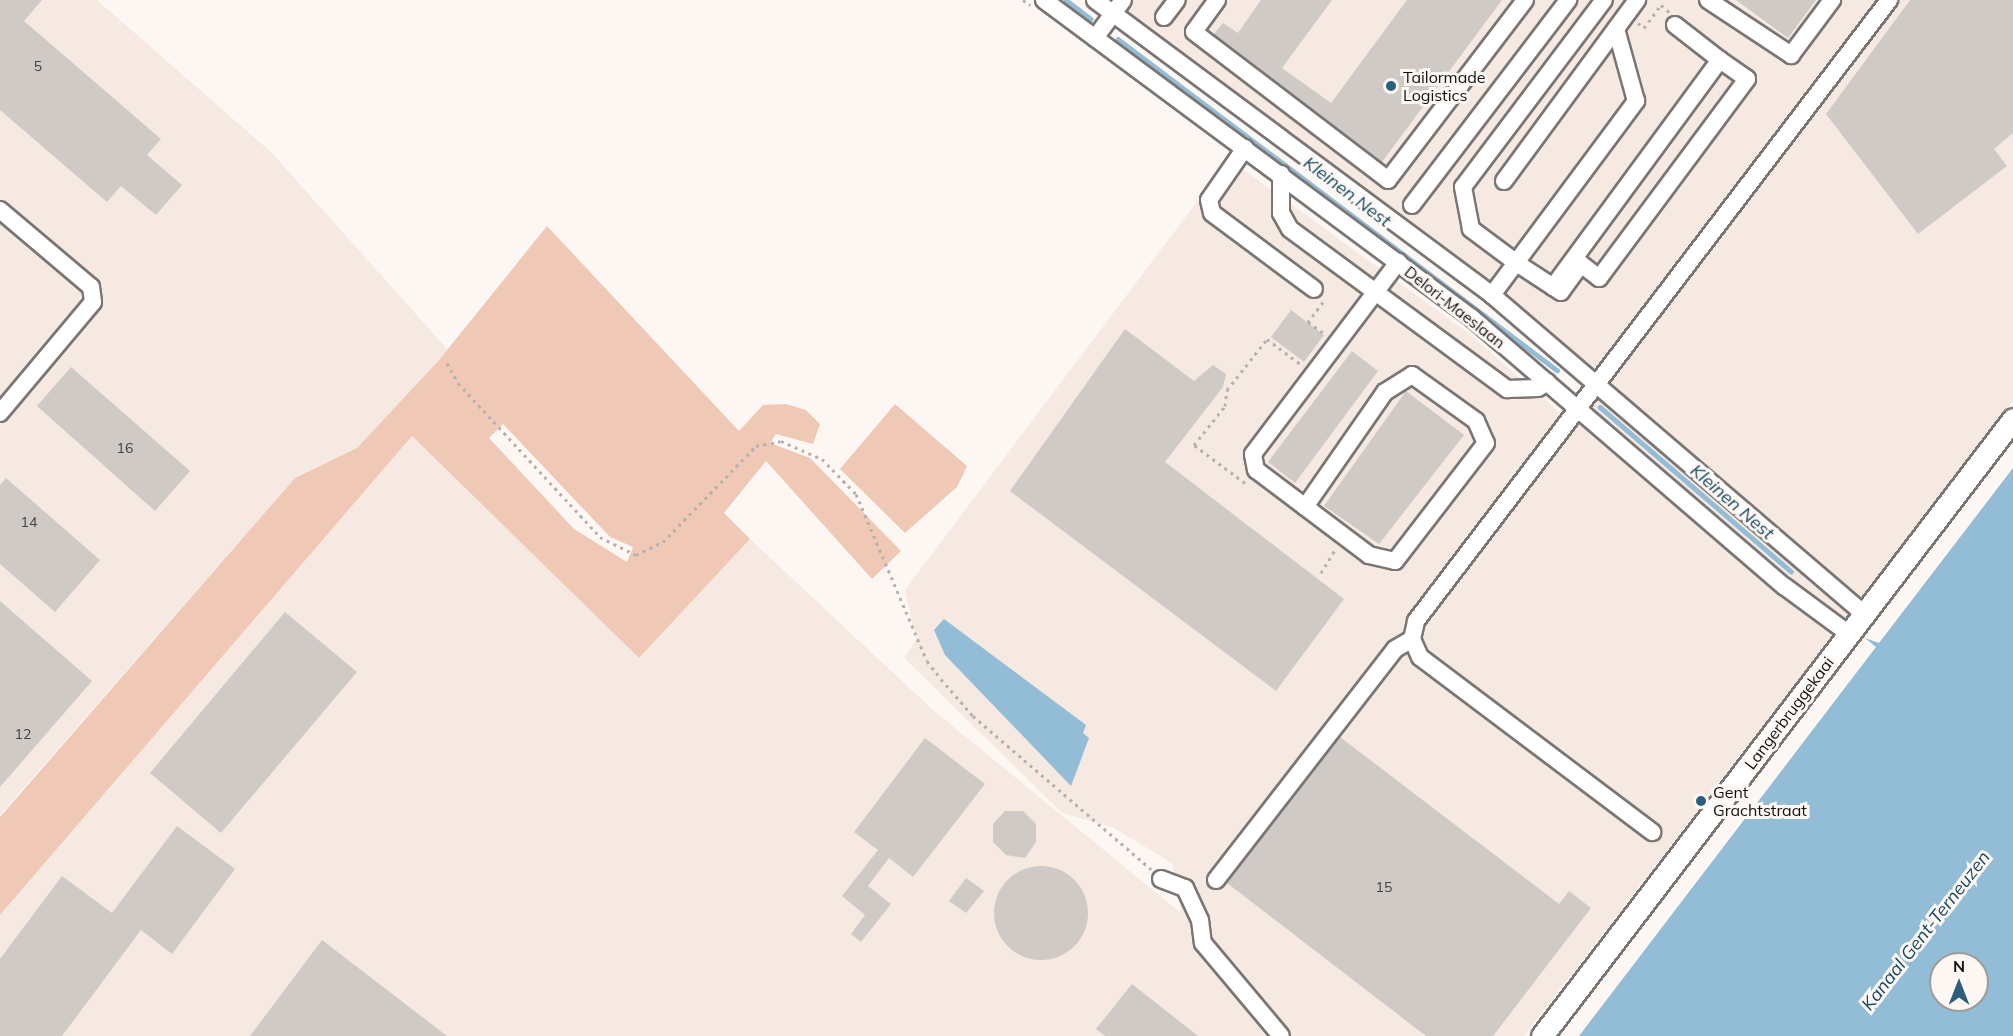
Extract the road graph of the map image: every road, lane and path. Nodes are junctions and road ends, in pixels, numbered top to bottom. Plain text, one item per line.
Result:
1 (1044, 0) edge
2 (1095, 0) edge
3 (1176, 0) edge
4 (1217, 0) edge
5 (1525, 0) edge
6 (1568, 0) edge
7 (1604, 0) edge
8 (1637, 0) edge
9 (1708, 0) edge
10 (1832, 0) edge
11 (1888, 0) edge
12 (1118, 7) edge
13 (1164, 17) dead end
14 (1675, 25) dead end
15 (1616, 28) junction
16 (1095, 38) junction
17 (1720, 60) junction
18 (1245, 148) junction
19 (1281, 174) junction
20 (1504, 181) dead end
21 (1412, 205) dead end
22 (0, 210) edge
23 (1521, 260) junction
24 (1398, 262) junction
25 (1553, 286) junction
26 (1314, 289) dead end
27 (1376, 293) junction
28 (1492, 295) junction
29 (447, 363) dead end
30 (1547, 382) junction
31 (1598, 384) junction
32 (1577, 408) junction
33 (0, 413) edge
34 (2013, 419) edge
35 (1305, 507) junction
36 (1864, 614) junction
37 (1850, 634) junction
38 (1412, 639) junction
39 (1652, 832) dead end
40 (1161, 879) joint
41 (1216, 880) dead end
42 (1281, 1036) edge
43 (1542, 1036) edge

1 - 16 street, Delori-Maeslaan
2 - 12 street, Delori-Maeslaan
3 - 13 street
4 - 5 street
6 - 21 street
7 - 23 street
8 - 15 street
9 - 10 street
11 - 31 street
12 - 16 street
12 - 28 street, Delori-Maeslaan
14 - 17 street
15 - 20 street
15 - 23 street
16 - 18 street, Delori-Maeslaan
17 - 25 street
17 - 25 street
18 - 19 street, Delori-Maeslaan
18 - 26 street
19 - 24 street, Delori-Maeslaan
19 - 27 street
22 - 33 street
23 - 25 street
23 - 28 street
24 - 27 street
24 - 30 street, Delori-Maeslaan
27 - 30 street
27 - 35 street
28 - 31 street, Delori-Maeslaan
29 - 40 path
30 - 32 street, Delori-Maeslaan
31 - 32 street
31 - 36 street, Delori-Maeslaan
32 - 37 street, Delori-Maeslaan
32 - 38 street
34 - 36 main road, Langerbruggekaai
35 - 35 street
36 - 37 main road, Langerbruggekaai
37 - 43 main road, Langerbruggekaai
38 - 39 street
38 - 41 street
40 - 42 street

